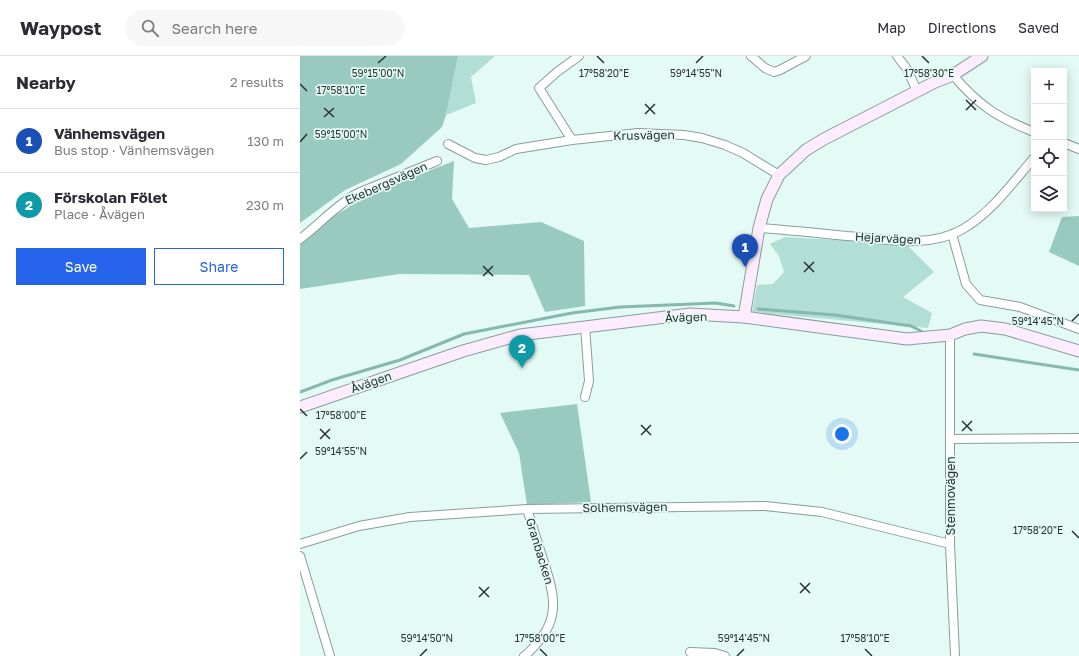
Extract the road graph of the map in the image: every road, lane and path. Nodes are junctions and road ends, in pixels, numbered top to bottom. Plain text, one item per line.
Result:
1 (579, 56) edge
2 (751, 56) edge
3 (806, 56) edge
4 (897, 56) edge
5 (982, 56) edge
6 (953, 75) junction
7 (917, 91) junction
8 (1031, 131) edge
9 (572, 140) junction
10 (448, 144) dead end
11 (1067, 145) edge
12 (1079, 149) edge
13 (438, 161) dead end
14 (1031, 161) edge
15 (779, 175) junction
16 (759, 228) junction
17 (952, 234) junction
18 (300, 239) edge
19 (744, 317) junction
20 (585, 326) junction
21 (1079, 329) edge
22 (950, 335) junction
23 (1079, 351) edge
24 (585, 397) dead end
25 (300, 407) edge
26 (1079, 438) edge
27 (950, 439) junction
28 (527, 509) junction
29 (300, 544) edge
30 (950, 544) junction
31 (300, 556) edge
32 (690, 652) dead end
33 (330, 656) edge
34 (524, 656) edge
35 (725, 656) edge
36 (955, 656) edge

1 - 9 street
2 - 3 street
4 - 7 street
5 - 6 street
6 - 7 street
6 - 8 street
7 - 15 street
9 - 10 street, Krusvägen
9 - 15 street, Krusvägen
11 - 12 street
13 - 18 street, Ekebergsvägen
14 - 17 street, Hejarvägen
15 - 16 street
16 - 17 street, Hejarvägen
16 - 19 street
17 - 21 street
19 - 20 street, Åvägen
19 - 22 street, Åvägen
20 - 24 street
20 - 25 street, Åvägen
22 - 23 street, Åvägen
22 - 27 street, Stenmovägen
26 - 27 street
27 - 30 street, Stenmovägen
28 - 29 street, Solhemsvägen
28 - 30 street, Solhemsvägen
28 - 34 street, Granbacken
30 - 36 street, Stenmovägen
31 - 33 street
32 - 35 street

